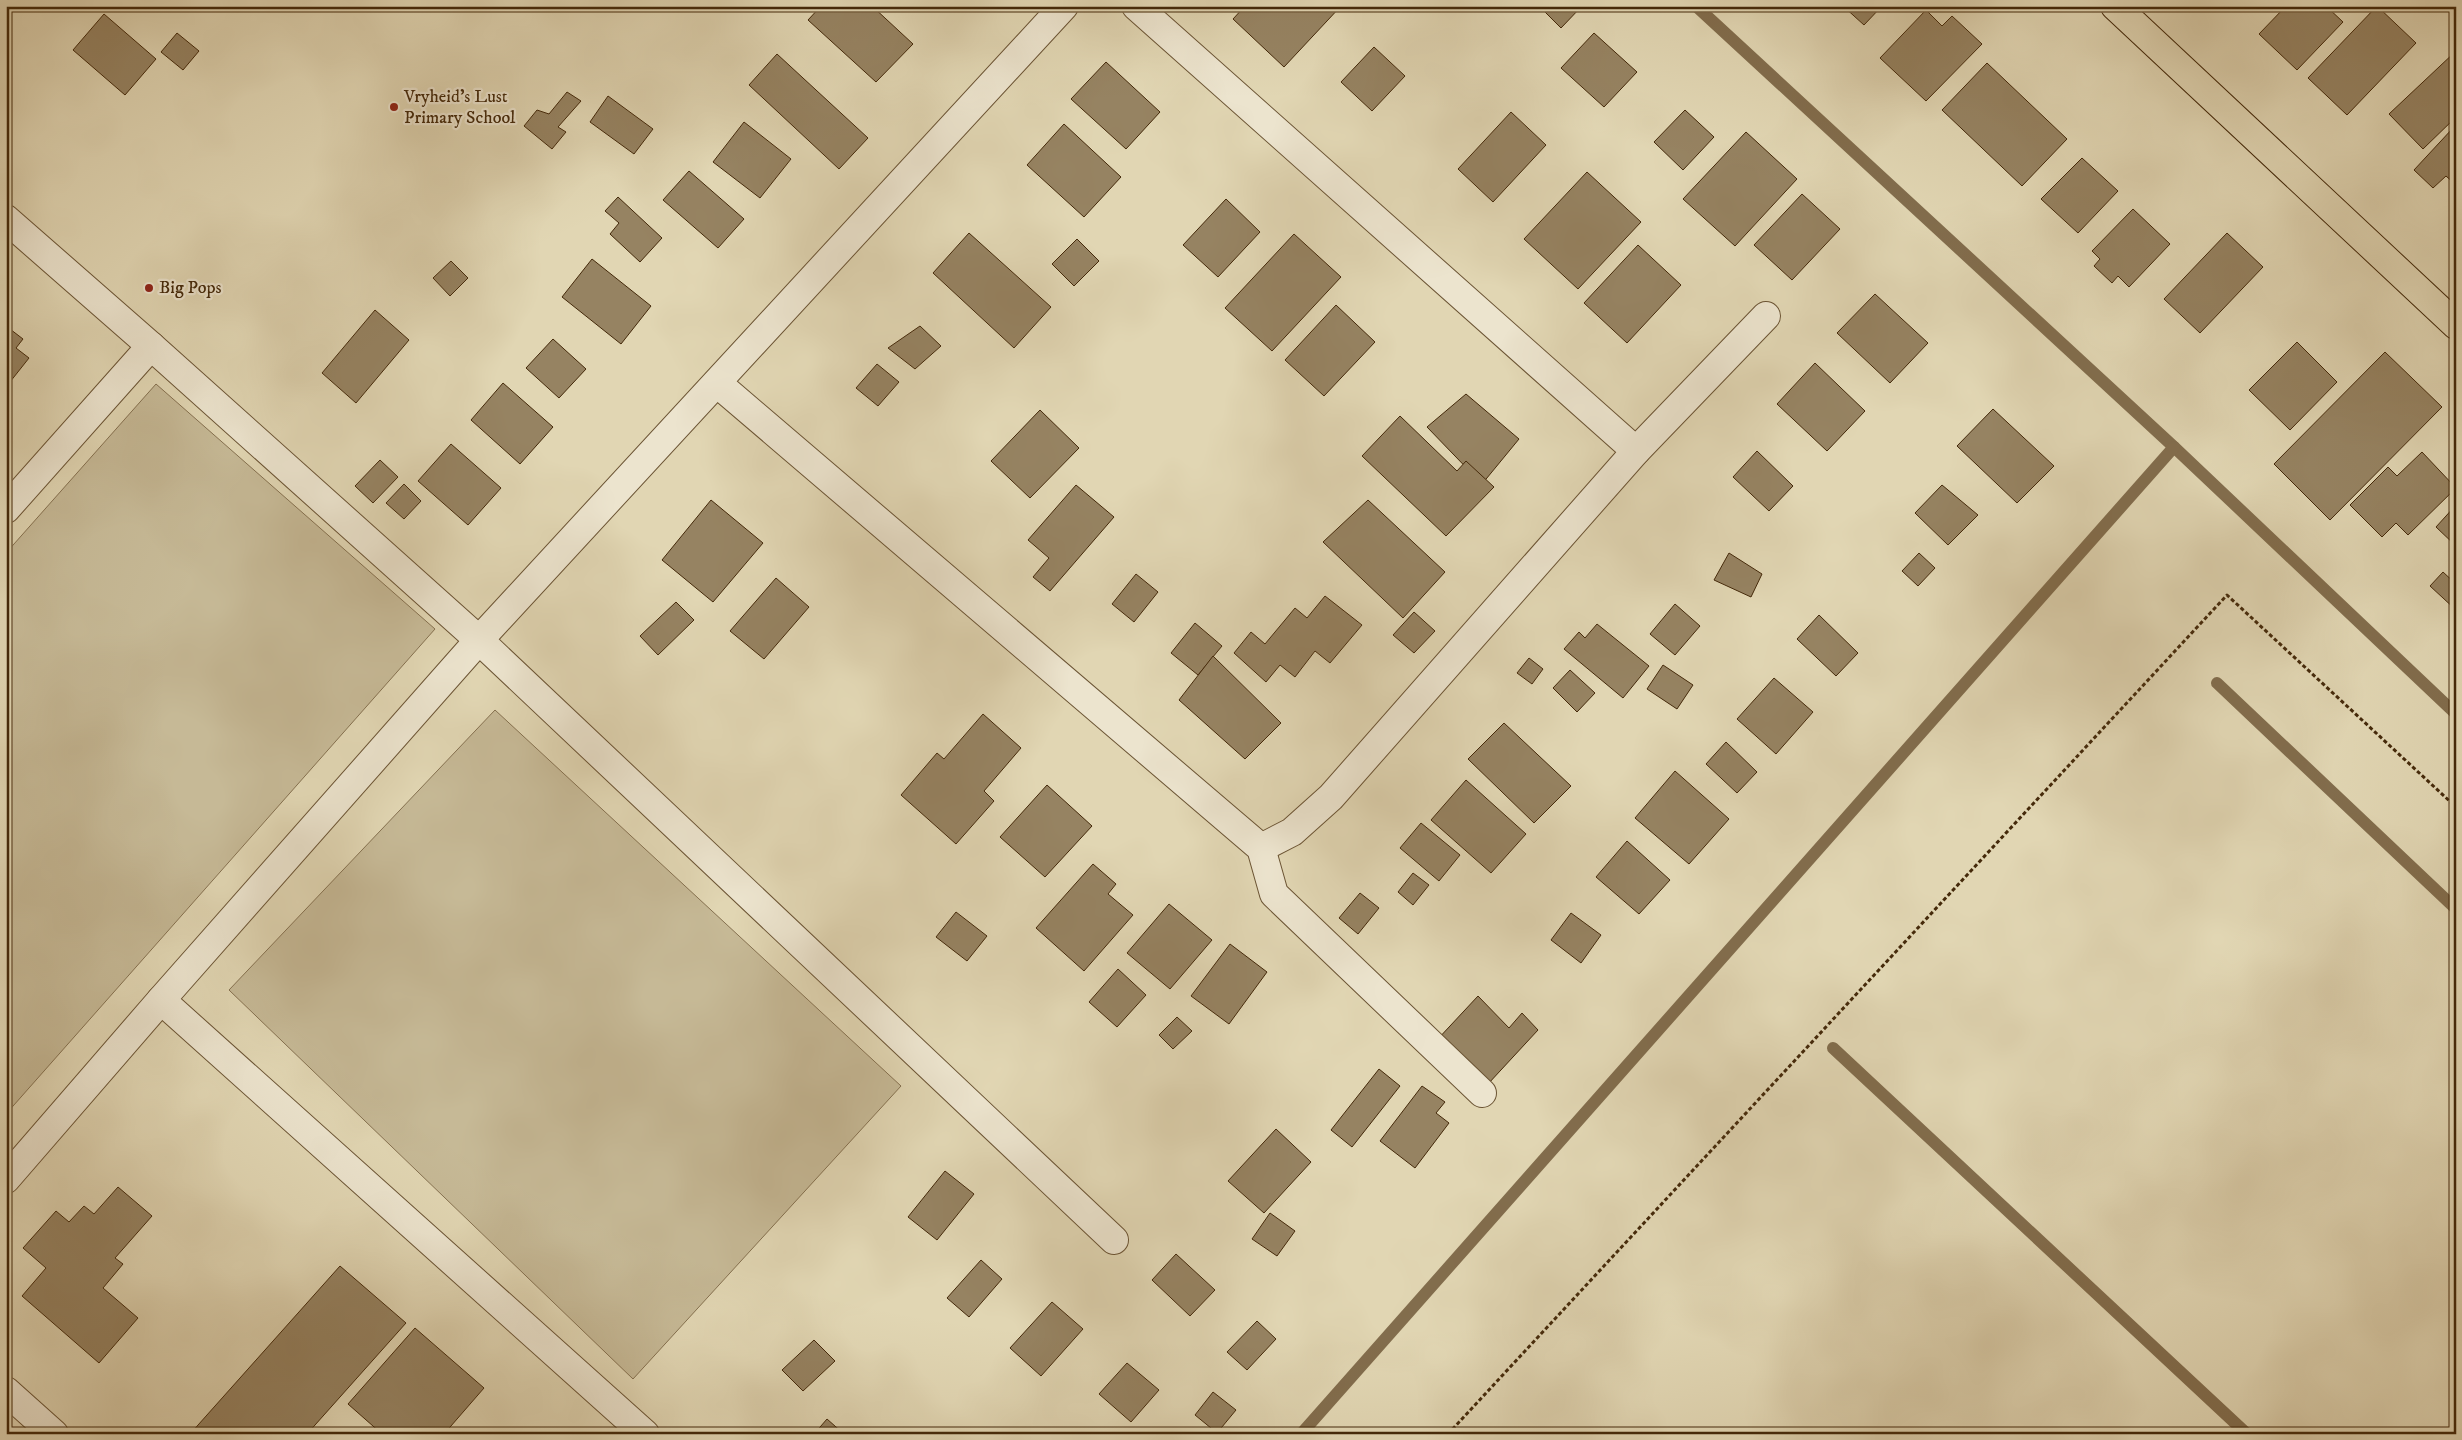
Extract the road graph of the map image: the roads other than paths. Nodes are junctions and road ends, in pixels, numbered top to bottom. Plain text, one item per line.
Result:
1 (1064, 6) edge
2 (1136, 6) edge
3 (2115, 6) edge
4 (6, 219) edge
5 (1766, 316) dead end
6 (2456, 324) edge
7 (151, 346) junction
8 (717, 383) junction
9 (1636, 451) junction
10 (6, 509) edge
11 (479, 640) junction
12 (1261, 848) junction
13 (161, 1000) junction
14 (1482, 1093) dead end
15 (6, 1179) edge
16 (1114, 1240) dead end
17 (6, 1391) edge
18 (54, 1434) edge
19 (645, 1434) edge

1 - 8 street
2 - 9 street
3 - 6 main road
4 - 7 street
5 - 9 street
7 - 10 street
7 - 11 street
8 - 11 street
8 - 12 street
9 - 12 street
11 - 13 street
11 - 16 street
12 - 14 street
13 - 15 street
13 - 19 street
17 - 18 street

